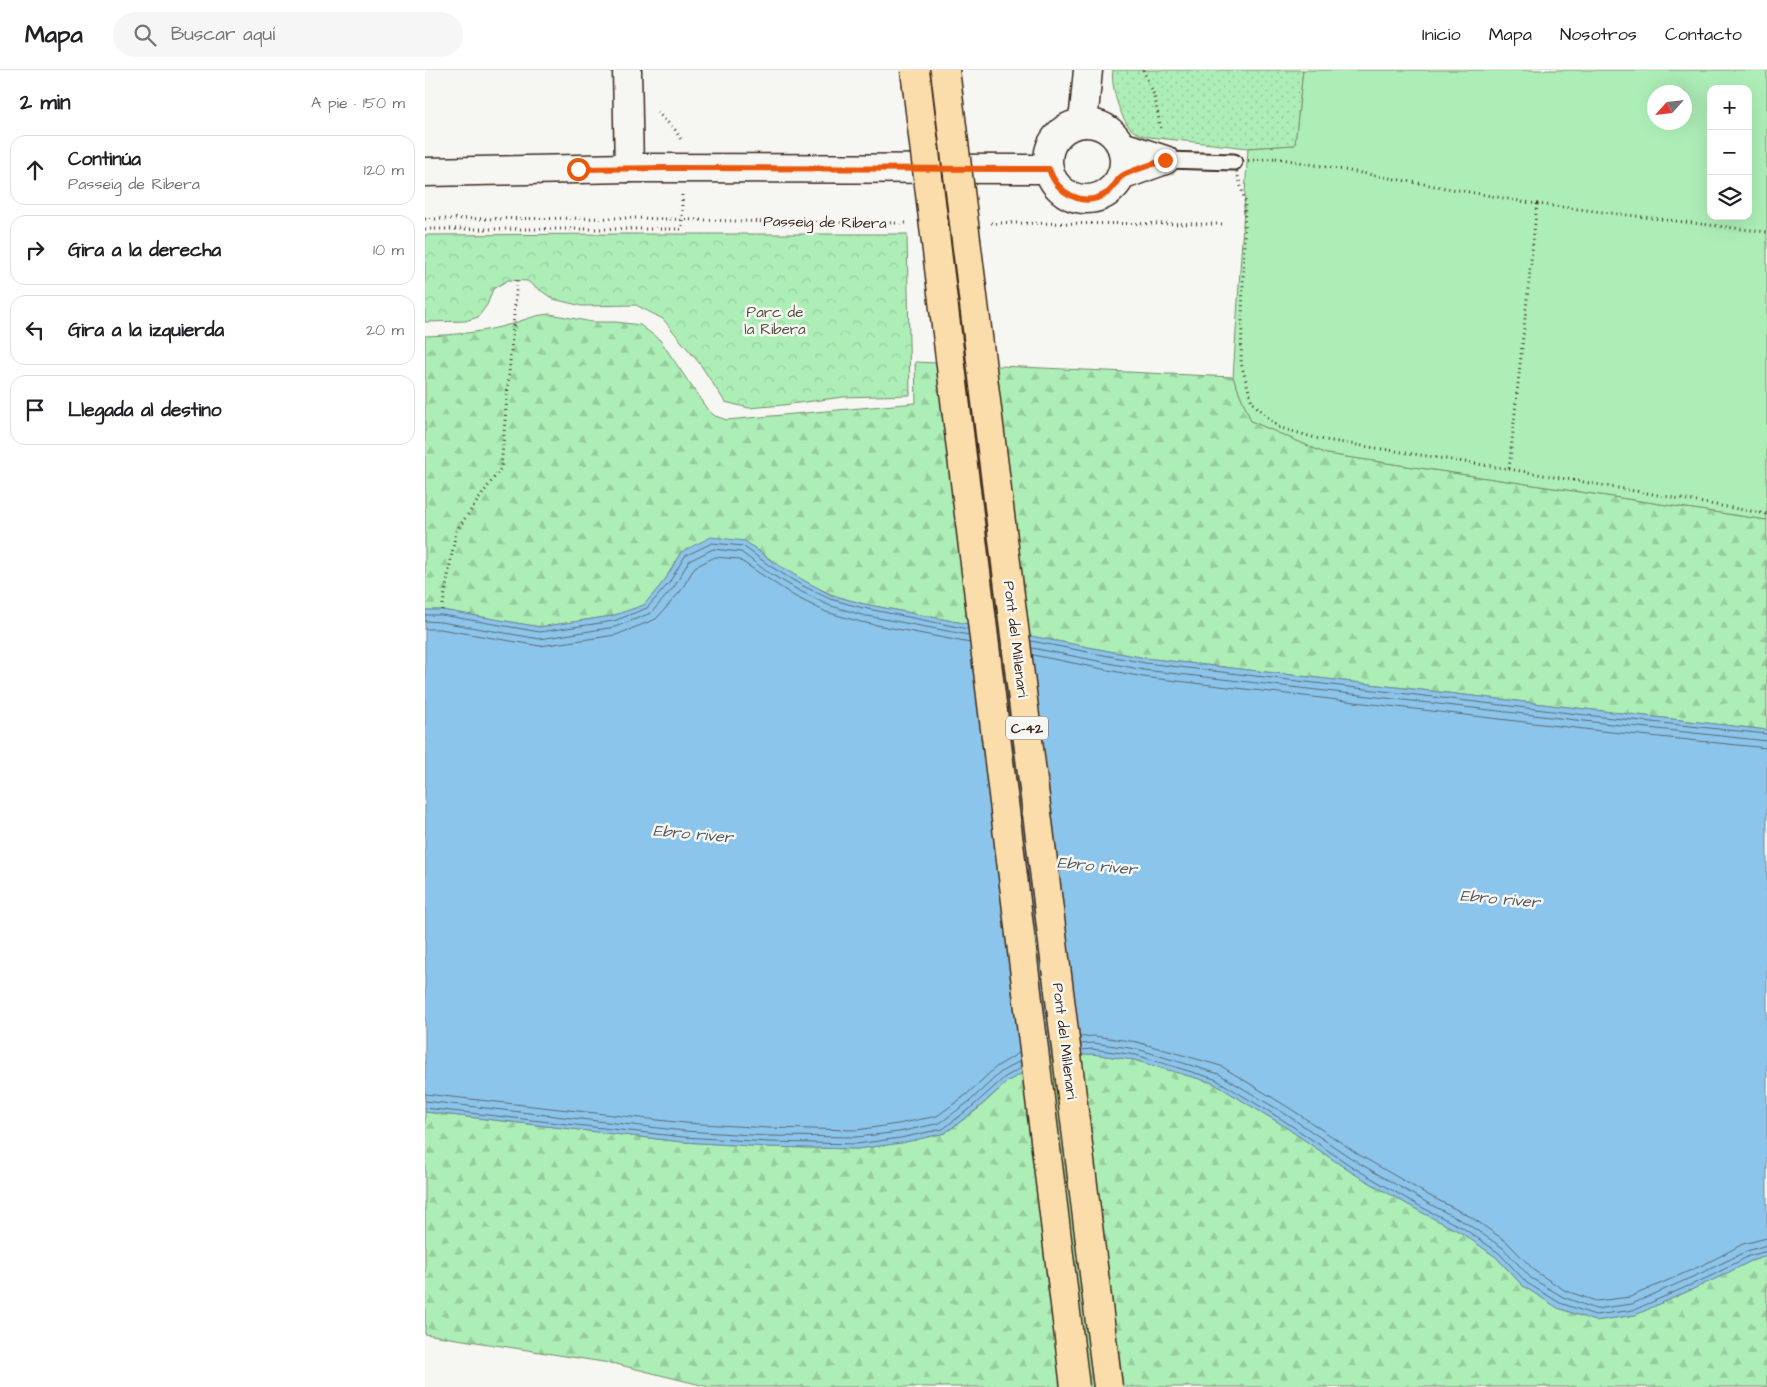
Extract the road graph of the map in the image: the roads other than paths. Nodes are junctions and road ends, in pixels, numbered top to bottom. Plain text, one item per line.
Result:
1 (627, 70) edge
2 (915, 70) edge
3 (945, 70) edge
4 (1088, 70) edge
5 (1083, 123) junction
6 (1122, 146) junction
7 (1165, 160) junction
8 (1234, 162) road end
9 (629, 168) junction
10 (1049, 169) junction
11 (425, 172) edge
12 (1121, 176) junction
13 (1075, 1387) edge
14 (1108, 1387) edge

1 - 9 street
2 - 13 main road, C-42, bridge
3 - 14 main road, Pont del Mil·lenari / C-42, bridge
4 - 5 street
5 - 6 street
5 - 10 street
6 - 7 street
6 - 12 street
7 - 8 lane
7 - 12 street
9 - 10 street
9 - 11 street
10 - 12 street

